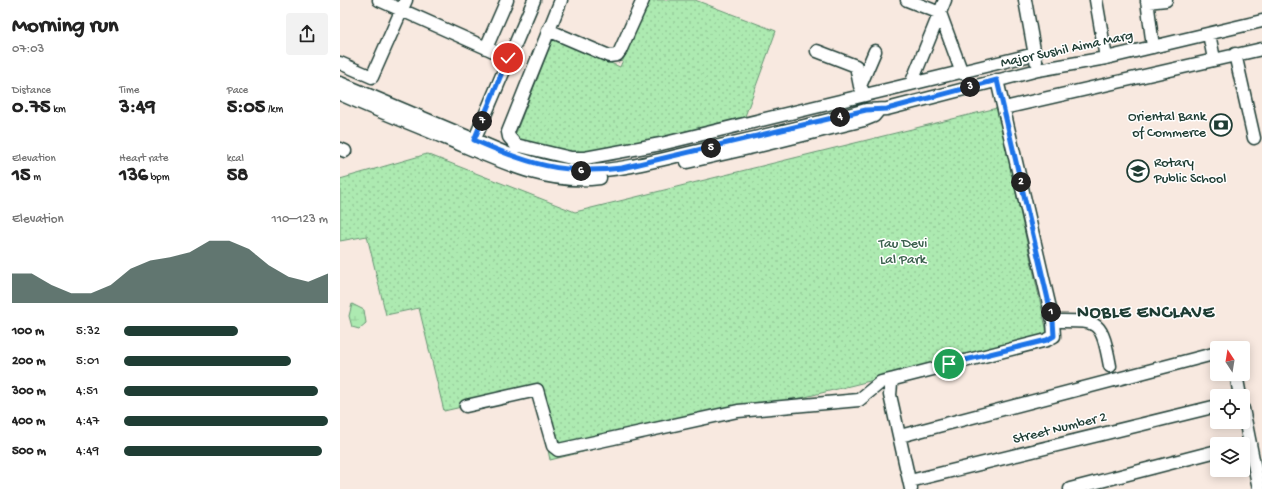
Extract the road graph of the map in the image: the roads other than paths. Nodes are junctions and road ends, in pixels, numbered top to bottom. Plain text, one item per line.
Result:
1 (379, 0) edge
2 (507, 0) edge
3 (534, 0) edge
4 (561, 0) edge
5 (643, 0) edge
6 (907, 0) edge
7 (945, 0) edge
8 (1025, 0) edge
9 (1096, 0) edge
10 (1166, 0) edge
11 (1147, 1) edge
12 (404, 5) edge
13 (940, 13) junction
14 (1262, 21) edge
15 (548, 30) junction
16 (1209, 34) junction
17 (1153, 47) junction
18 (486, 48) junction
19 (1262, 49) edge
20 (817, 51) dead end
21 (875, 51) dead end
22 (1035, 54) junction
23 (1235, 54) junction
24 (508, 58) junction
25 (1106, 58) junction
26 (1214, 59) junction
27 (340, 63) edge
28 (1038, 70) junction
29 (962, 73) junction
30 (372, 77) junction
31 (997, 80) junction
32 (340, 83) edge
33 (911, 84) junction
34 (863, 91) junction
35 (364, 93) junction
36 (340, 94) edge
37 (1004, 108) junction
38 (1254, 138) dead end
39 (472, 144) junction
40 (1053, 321) junction
41 (1210, 355) edge
42 (1110, 366) dead end
43 (894, 379) junction
44 (466, 406) dead end
45 (1210, 408) edge
46 (900, 436) junction
47 (1210, 453) edge
48 (1250, 454) edge
49 (910, 485) edge
50 (1070, 489) edge
51 (1259, 489) edge

1 - 12 street
2 - 18 street
3 - 24 street
4 - 15 street
5 - 15 street
6 - 13 street
7 - 13 street
8 - 22 street
9 - 25 street
10 - 11 street
11 - 17 street
12 - 18 street
12 - 30 street
13 - 29 street
13 - 33 street
14 - 16 street, Major Sushil Aima Marg
15 - 34 street
16 - 17 street, Major Sushil Aima Marg
16 - 26 street
17 - 25 street, Major Sushil Aima Marg
18 - 24 street
19 - 23 street
20 - 34 street
21 - 34 street
22 - 28 street
22 - 29 street
23 - 26 street
23 - 38 street
24 - 39 street
25 - 28 street, Major Sushil Aima Marg
26 - 37 street
27 - 30 street
28 - 31 street, Major Sushil Aima Marg
29 - 33 street
30 - 35 street
31 - 37 street
31 - 39 street, Major Sushil Aima Marg
32 - 35 street, Major Sushil Aima Marg
33 - 34 street
35 - 39 street, Major Sushil Aima Marg
36 - 39 street, Major Sushil Aima Marg
37 - 40 street
40 - 42 street
40 - 43 street
41 - 46 street
43 - 44 street
43 - 46 street
45 - 49 street, Street Number 2
46 - 49 street
47 - 50 street
48 - 51 street

